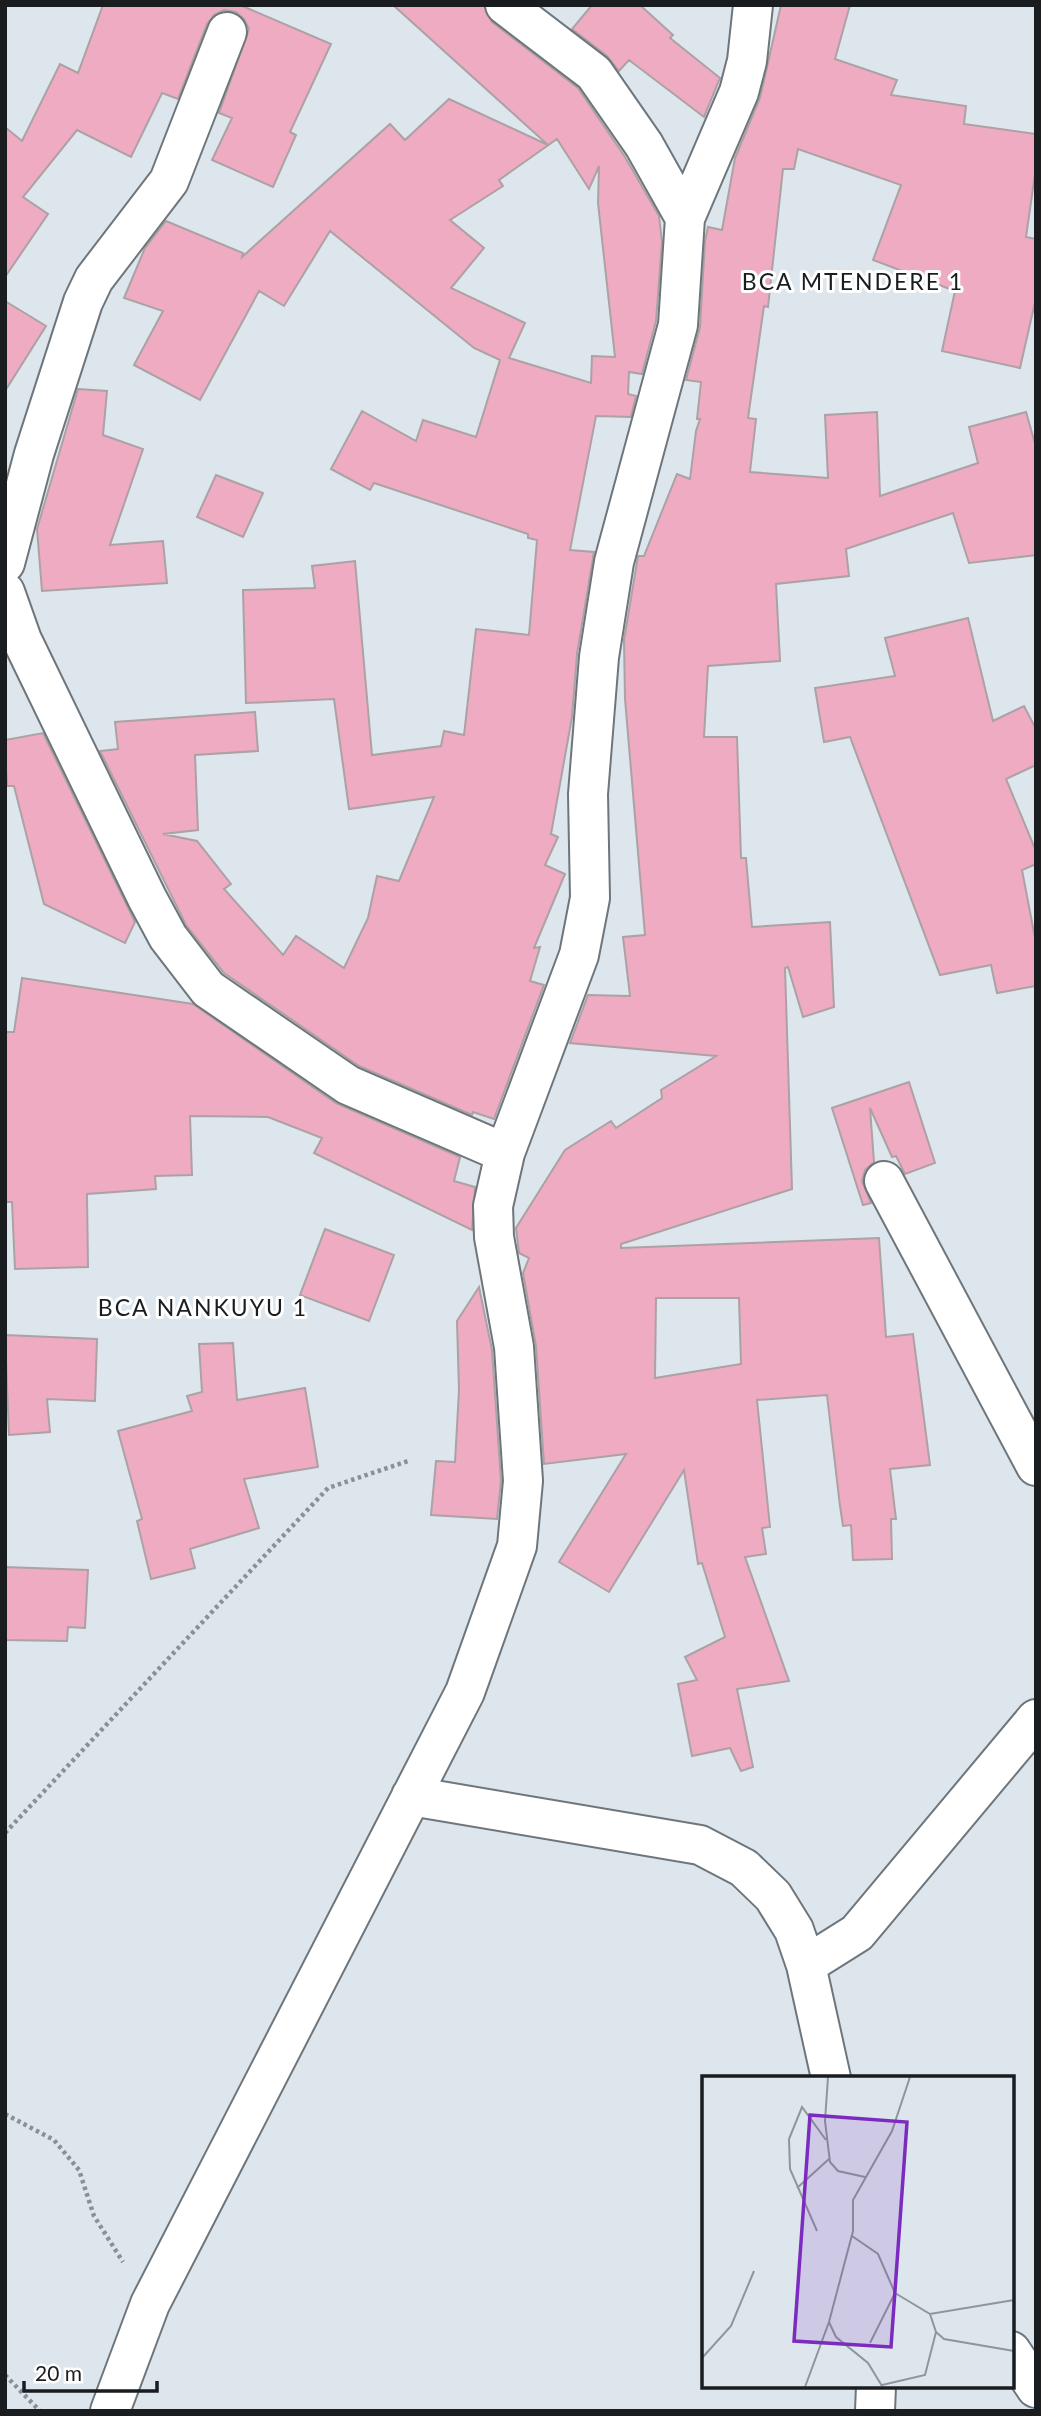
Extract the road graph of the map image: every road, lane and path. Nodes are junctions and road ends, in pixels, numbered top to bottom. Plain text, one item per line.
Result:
1 (505, 5) edge
2 (753, 5) edge
3 (227, 32) dead end
4 (685, 218) junction
5 (5, 563) edge
6 (5, 592) edge
7 (505, 1153) junction
8 (884, 1181) dead end
9 (408, 1461) dead end
10 (1036, 1466) edge
11 (1036, 1719) edge
12 (411, 1796) junction
13 (5, 1833) edge
14 (806, 1965) junction
15 (831, 2076) edge
16 (5, 2115) edge
17 (150, 2304) junction
18 (1013, 2354) edge
19 (5, 2375) edge
20 (876, 2388) edge
21 (1036, 2388) edge
22 (40, 2411) edge
23 (110, 2411) edge
24 (875, 2411) edge

1 - 4 street
2 - 4 street
3 - 5 street
4 - 7 street
6 - 7 street
7 - 12 street
8 - 10 street
9 - 13 path
11 - 14 street
12 - 14 street
12 - 17 street
14 - 15 street
16 - 17 path
17 - 23 street
18 - 21 street
19 - 22 path
20 - 24 street

